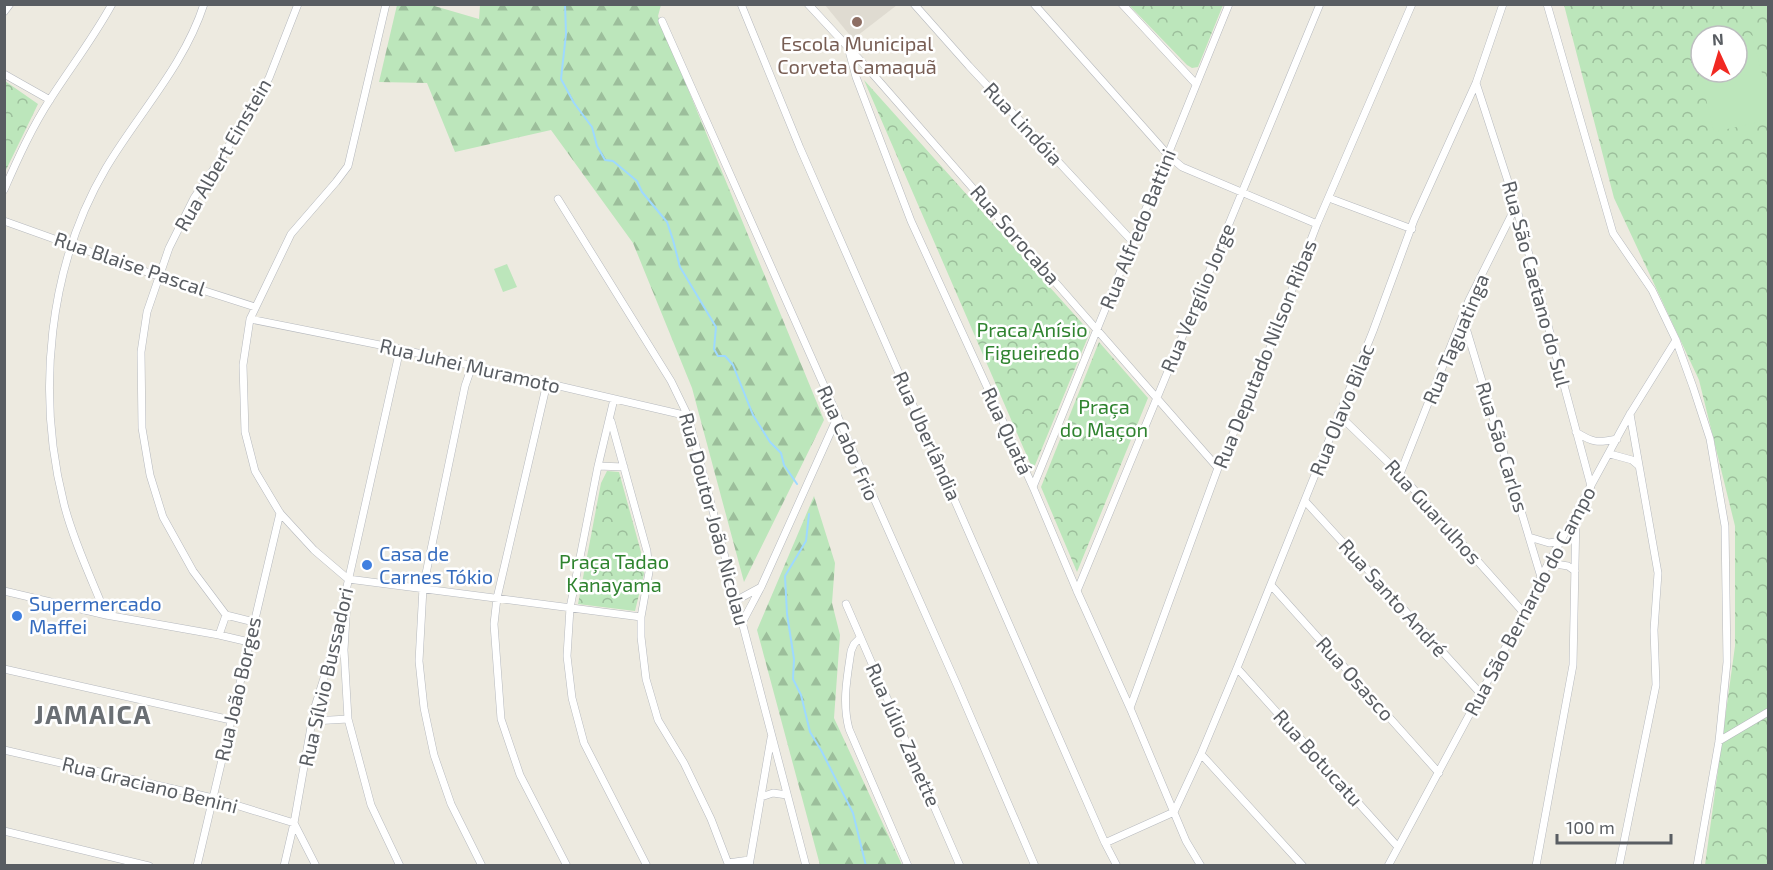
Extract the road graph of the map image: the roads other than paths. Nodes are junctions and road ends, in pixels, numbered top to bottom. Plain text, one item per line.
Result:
1 (10, 4) edge
2 (112, 4) edge
3 (204, 4) edge
4 (298, 4) edge
5 (386, 4) edge
6 (741, 4) edge
7 (808, 4) edge
8 (914, 4) edge
9 (1034, 4) edge
10 (1122, 4) edge
11 (1229, 4) edge
12 (1320, 4) edge
13 (1412, 4) edge
14 (1503, 4) edge
15 (1546, 4) edge
16 (4, 12) edge
17 (662, 21) dead end
18 (848, 47) junction
19 (871, 72) junction
20 (4, 74) edge
21 (856, 77) junction
22 (1476, 83) junction
23 (1196, 84) junction
24 (50, 100) junction
25 (1169, 156) junction
26 (4, 190) edge
27 (1242, 194) junction
28 (1329, 198) junction
29 (558, 200) dead end
30 (1516, 206) junction
31 (4, 221) edge
32 (1317, 224) junction
33 (1412, 229) junction
34 (1133, 242) junction
35 (71, 244) junction
36 (158, 276) junction
37 (255, 307) junction
38 (1463, 318) junction
39 (250, 319) junction
40 (1098, 329) junction
41 (1676, 340) junction
42 (400, 349) junction
43 (472, 366) junction
44 (547, 383) junction
45 (1156, 396) junction
46 (614, 399) junction
47 (1338, 414) junction
48 (1630, 414) junction
49 (688, 416) junction
50 (610, 418) junction
51 (837, 418) junction
52 (1576, 432) junction
53 (1617, 439) junction
54 (1610, 454) junction
55 (598, 466) junction
56 (1640, 466) junction
57 (624, 467) junction
58 (1218, 468) junction
59 (1400, 474) junction
60 (1591, 486) junction
61 (1033, 487) junction
62 (1305, 501) junction
63 (280, 513) junction
64 (1576, 513) junction
65 (1529, 537) junction
66 (1560, 542) junction
67 (1549, 563) junction
68 (1575, 571) junction
69 (1541, 577) junction
70 (348, 579) junction
71 (1271, 585) junction
72 (761, 587) junction
73 (423, 588) junction
74 (4, 591) edge
75 (1077, 591) junction
76 (497, 598) junction
77 (736, 600) junction
78 (846, 604) dead end
79 (570, 608) junction
80 (1524, 613) junction
81 (106, 615) junction
82 (226, 615) junction
83 (641, 617) junction
84 (743, 621) junction
85 (254, 622) junction
86 (219, 635) junction
87 (860, 638) junction
88 (249, 642) junction
89 (333, 649) junction
90 (344, 650) junction
91 (1237, 668) junction
92 (4, 669) edge
93 (1481, 694) junction
94 (1130, 708) junction
95 (1768, 712) edge
96 (348, 719) junction
97 (231, 720) junction
98 (313, 722) junction
99 (771, 736) junction
100 (1719, 741) junction
101 (4, 750) edge
102 (1201, 754) junction
103 (1438, 773) junction
104 (787, 795) junction
105 (761, 797) junction
106 (213, 798) junction
107 (1174, 812) junction
108 (294, 823) junction
109 (4, 831) edge
110 (1105, 843) junction
111 (1398, 847) junction
112 (749, 863) edge
113 (729, 864) edge
114 (149, 866) edge
115 (197, 866) edge
116 (284, 866) edge
117 (316, 866) edge
118 (400, 866) edge
119 (482, 866) edge
120 (567, 866) edge
121 (647, 866) edge
122 (806, 866) edge
123 (908, 866) edge
124 (960, 866) edge
125 (1035, 866) edge
126 (1117, 866) edge
127 (1201, 866) edge
128 (1303, 866) edge
129 (1388, 866) edge
130 (1536, 866) edge
131 (1620, 866) edge
132 (1697, 866) edge

1 - 16 street
2 - 24 street
3 - 35 street
4 - 36 street, Rua Albert Einstein
5 - 37 street
6 - 110 street, Rua Uberlândia
7 - 18 street, Rua Sorocaba
8 - 34 street, Rua Lindóia
9 - 25 street
10 - 23 street
11 - 23 street, Rua Alfredo Battini
12 - 27 street, Rua Vergílio Jorge
13 - 28 street, Rua Deputado Nilson Ribas
14 - 22 street, Rua Olavo Bilac
15 - 41 street
17 - 51 street, Rua Cabo Frio
18 - 19 street, Rua Sorocaba
18 - 21 street, Rua Quatá
19 - 21 street
19 - 40 street, Rua Sorocaba
20 - 24 street
21 - 61 street, Rua Quatá
22 - 30 street, Rua São Caetano do Sul
22 - 33 street, Rua Olavo Bilac
23 - 25 street, Rua Alfredo Battini
24 - 26 street
25 - 27 street
25 - 34 street, Rua Alfredo Battini
27 - 32 street
27 - 45 street, Rua Vergílio Jorge
28 - 32 street, Rua Deputado Nilson Ribas
28 - 33 street
29 - 49 street, Rua Doutor João Nicolau
30 - 38 street, Rua Taguatinga
30 - 52 street, Rua São Caetano do Sul
31 - 35 street, Rua Blaise Pascal
32 - 58 street, Rua Deputado Nilson Ribas
33 - 47 street, Rua Olavo Bilac
34 - 40 street, Rua Alfredo Battini
35 - 36 street, Rua Blaise Pascal
35 - 81 street
36 - 37 street, Rua Blaise Pascal
36 - 82 street, Rua Albert Einstein
37 - 39 street
38 - 59 street, Rua Taguatinga
38 - 65 street, Rua São Carlos
39 - 42 street, Rua Juhei Muramoto
39 - 63 street
40 - 45 street, Rua Sorocaba
40 - 61 street, Rua Alfredo Battini
41 - 48 street, Rua São Bernardo do Campo
41 - 100 street
42 - 43 street, Rua Juhei Muramoto
42 - 70 street, Rua Sílvio Bussadori
43 - 44 street, Rua Juhei Muramoto
43 - 73 street
44 - 46 street, Rua Juhei Muramoto
44 - 76 street
45 - 58 street, Rua Sorocaba
45 - 75 street, Rua Vergílio Jorge
46 - 49 street, Rua Juhei Muramoto
46 - 50 street
47 - 59 street, Rua Guarulhos
47 - 62 street, Rua Olavo Bilac
48 - 53 street, Rua São Bernardo do Campo
48 - 56 street
49 - 77 street, Rua Doutor João Nicolau
50 - 55 street
50 - 57 street
51 - 72 street
51 - 125 street, Rua Cabo Frio
52 - 53 street
52 - 60 street, Rua São Caetano do Sul
53 - 54 street, Rua São Bernardo do Campo
54 - 56 street
54 - 60 street, Rua São Bernardo do Campo
55 - 57 street
55 - 79 street
56 - 131 street
57 - 83 street
58 - 94 street, Rua Deputado Nilson Ribas
59 - 80 street, Rua Guarulhos
60 - 64 street, Rua São Bernardo do Campo
61 - 75 street, Rua Quatá
62 - 71 street, Rua Olavo Bilac
62 - 93 street, Rua Santo André
63 - 70 street
63 - 85 street, Rua João Borges
64 - 66 street, Rua São Bernardo do Campo
64 - 68 street
65 - 66 street
65 - 69 street, Rua São Carlos
66 - 67 street, Rua São Bernardo do Campo
67 - 68 street
67 - 69 street, Rua São Bernardo do Campo
68 - 130 street
69 - 80 street, Rua São Bernardo do Campo
70 - 73 street
70 - 89 street, Rua Sílvio Bussadori
70 - 90 street
71 - 91 street, Rua Olavo Bilac
71 - 103 street, Rua Osasco
72 - 77 street
72 - 84 street
73 - 76 street
73 - 119 street
74 - 81 street
75 - 94 street, Rua Quatá
76 - 79 street
76 - 120 street
77 - 84 street, Rua Doutor João Nicolau
78 - 87 street, Rua Júlio Zanette
79 - 83 street
79 - 121 street
80 - 93 street, Rua São Bernardo do Campo
81 - 86 street
82 - 85 street
82 - 86 street
83 - 113 street
84 - 99 street, Rua Doutor João Nicolau
85 - 88 street, Rua João Borges
86 - 88 street
87 - 123 street
87 - 124 street, Rua Júlio Zanette
88 - 97 street, Rua João Borges
89 - 90 street
89 - 98 street, Rua Sílvio Bussadori
90 - 96 street
91 - 102 street, Rua Olavo Bilac
91 - 111 street, Rua Botucatu
92 - 97 street
93 - 103 street, Rua São Bernardo do Campo
94 - 107 street, Rua Quatá
95 - 100 street
96 - 98 street
96 - 118 street
97 - 106 street, Rua João Borges
98 - 108 street, Rua Sílvio Bussadori
99 - 104 street, Rua Doutor João Nicolau
99 - 105 street
100 - 132 street
101 - 106 street, Rua Graciano Benini
102 - 107 street, Rua Olavo Bilac
102 - 128 street
103 - 111 street, Rua São Bernardo do Campo
104 - 105 street
104 - 122 street, Rua Doutor João Nicolau
105 - 112 street
106 - 108 street, Rua Graciano Benini
106 - 115 street, Rua João Borges
107 - 110 street
107 - 127 street, Rua Quatá
108 - 116 street, Rua Sílvio Bussadori
108 - 117 street
109 - 114 street
110 - 126 street, Rua Uberlândia
111 - 129 street, Rua São Bernardo do Campo
112 - 113 street

